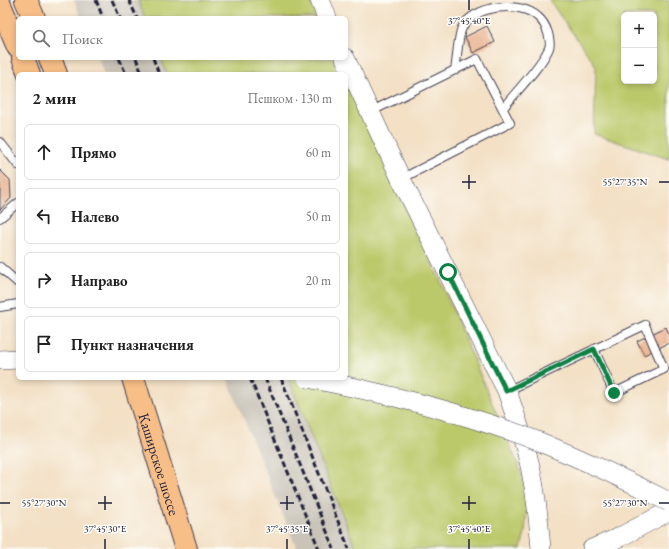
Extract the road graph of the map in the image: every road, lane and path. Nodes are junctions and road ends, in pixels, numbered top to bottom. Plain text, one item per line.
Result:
1 (26, 0) edge
2 (320, 0) edge
3 (0, 5) edge
4 (33, 16) edge
5 (326, 16) edge
6 (16, 42) edge
7 (24, 60) edge
8 (51, 60) edge
9 (346, 60) edge
10 (455, 70) junction
11 (28, 72) edge
12 (55, 72) edge
13 (503, 108) junction
14 (370, 112) junction
15 (0, 142) edge
16 (16, 162) edge
17 (401, 179) junction
18 (16, 205) edge
19 (0, 218) edge
20 (0, 267) edge
21 (16, 282) edge
22 (16, 304) edge
23 (0, 307) edge
24 (594, 349) junction
25 (16, 359) edge
26 (0, 360) edge
27 (134, 380) edge
28 (150, 380) edge
29 (316, 380) edge
30 (506, 391) junction
31 (669, 502) edge
32 (669, 512) edge
33 (186, 549) edge
34 (201, 549) edge
35 (541, 549) edge
36 (592, 549) edge

1 - 4 main road
2 - 5 street
3 - 6 main road
7 - 11 main road
8 - 12 main road
9 - 14 street
10 - 13 lane
10 - 13 lane
10 - 14 lane
13 - 17 lane
14 - 17 street
15 - 16 lane
17 - 30 street
18 - 19 lane
20 - 21 lane
22 - 23 lane
24 - 24 lane
24 - 30 lane
25 - 26 street
27 - 33 main road, Каширское шоссе
28 - 34 main road, Каширское шоссе
29 - 31 street, bridge
30 - 35 street
32 - 36 street

